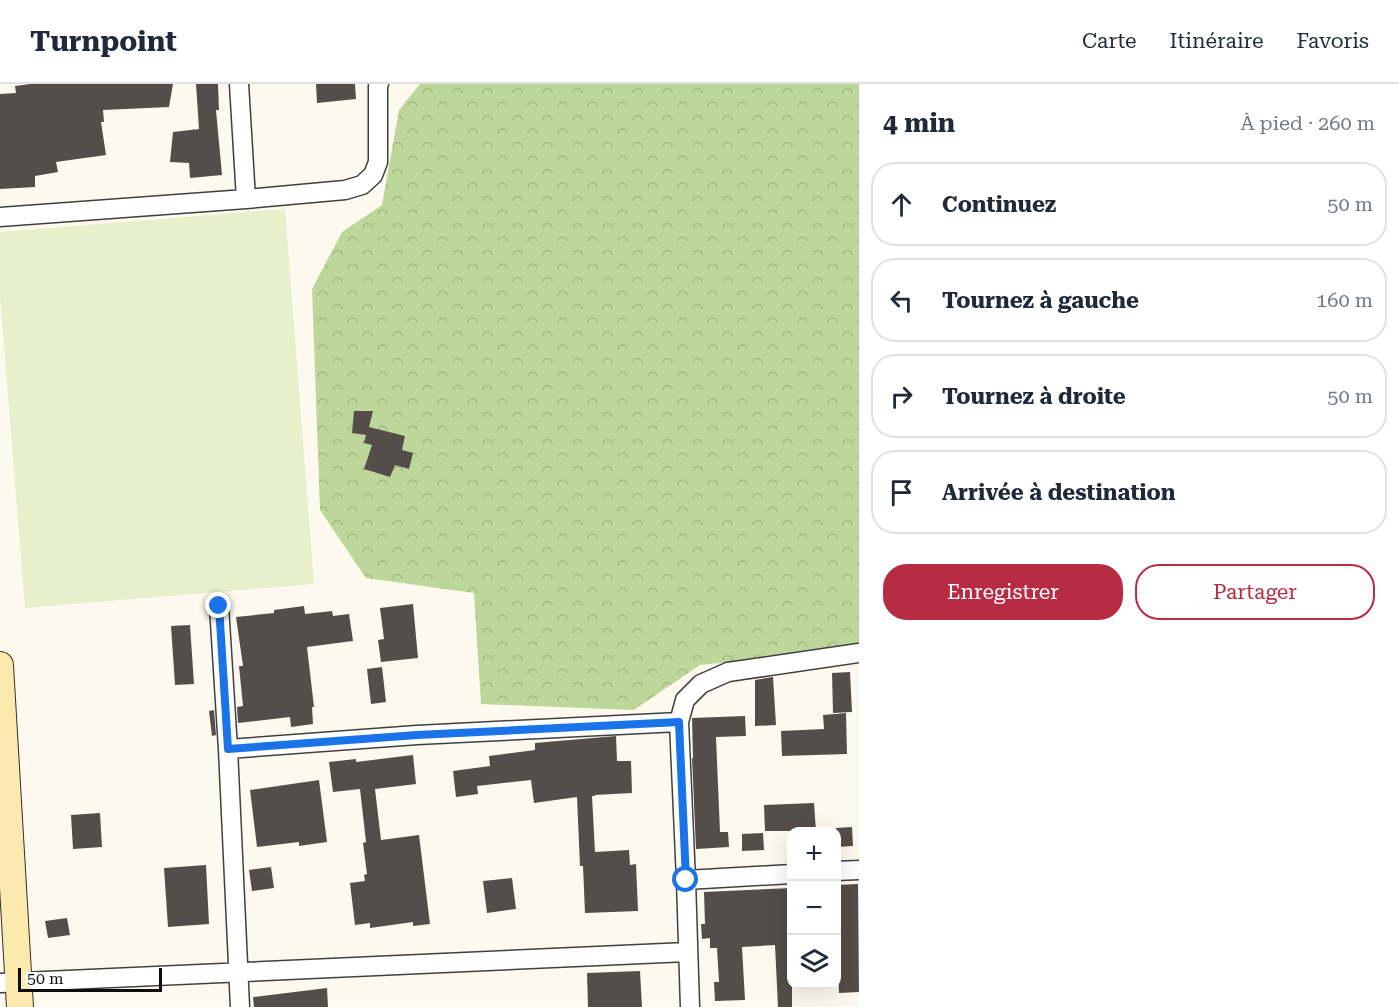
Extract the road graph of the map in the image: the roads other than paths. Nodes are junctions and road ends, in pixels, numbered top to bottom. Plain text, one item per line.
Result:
1 (239, 84) edge
2 (380, 84) edge
3 (246, 199) junction
4 (0, 217) edge
5 (219, 606) dead end
6 (859, 653) edge
7 (0, 665) edge
8 (679, 722) junction
9 (228, 749) junction
10 (859, 870) edge
11 (841, 872) edge
12 (787, 874) edge
13 (686, 880) junction
14 (687, 952) junction
15 (239, 974) junction
16 (13, 991) edge
17 (240, 1007) edge
18 (690, 1007) edge

1 - 3 street
2 - 3 street
3 - 4 street
5 - 9 street
6 - 8 street
7 - 16 street
8 - 9 street
8 - 13 street
9 - 15 street
10 - 11 street
12 - 13 street
13 - 14 street
14 - 15 street
14 - 18 street
15 - 16 street
15 - 17 street

